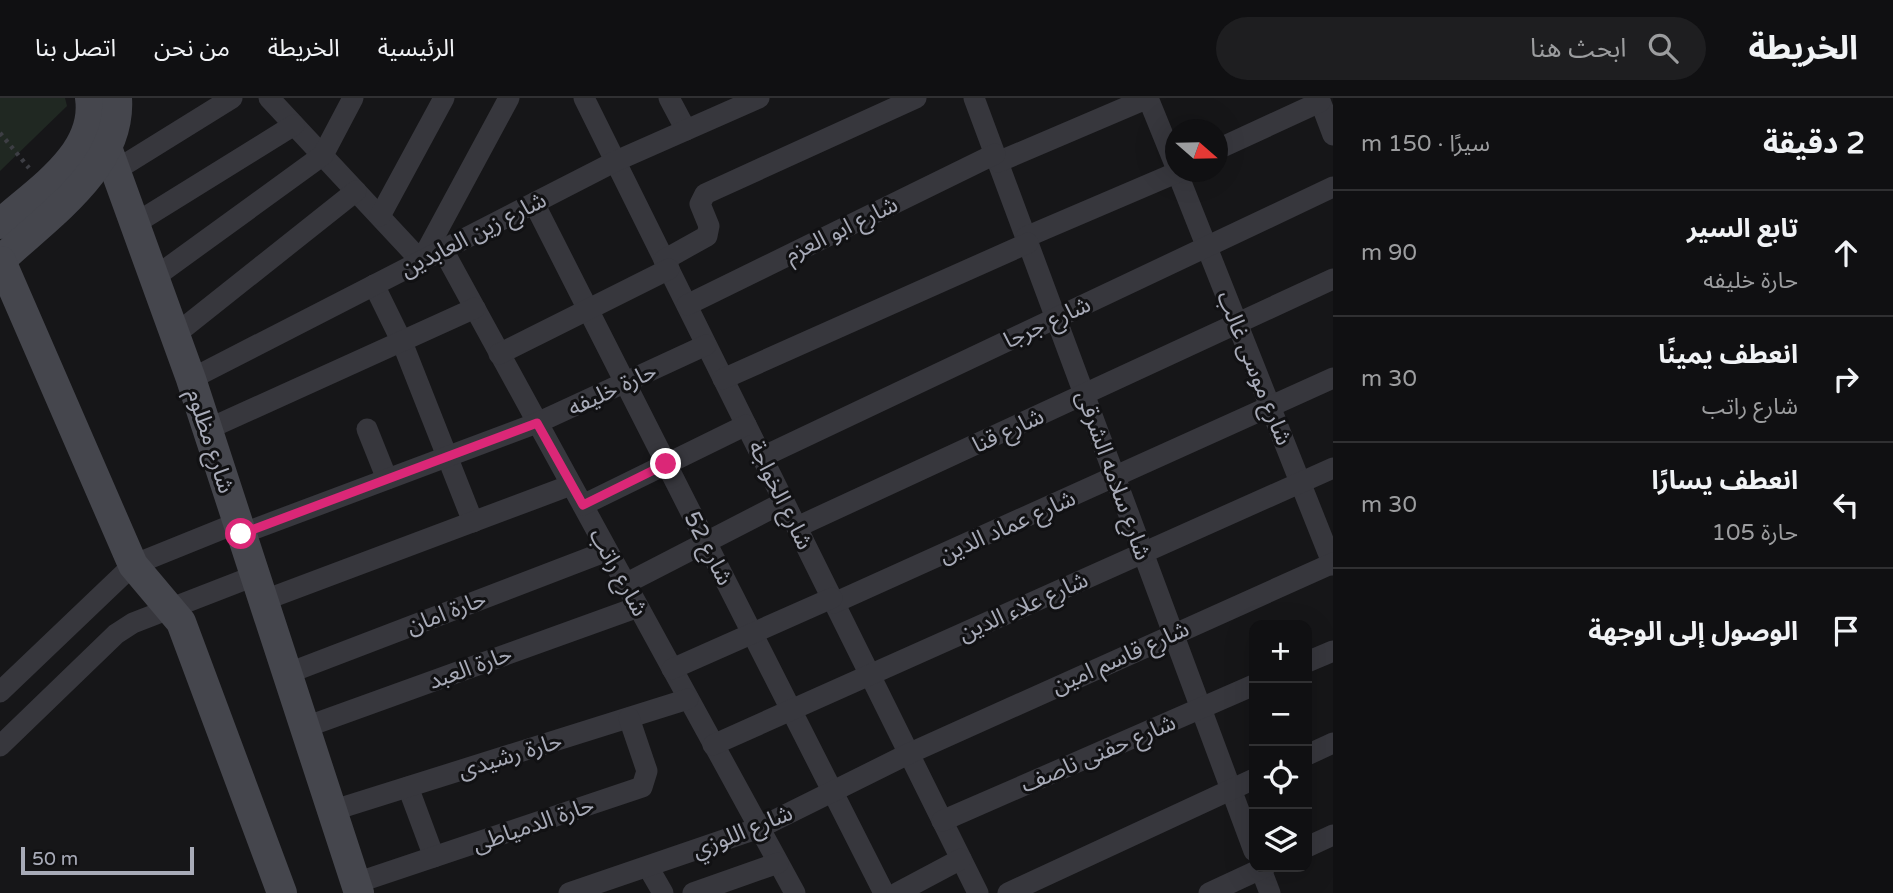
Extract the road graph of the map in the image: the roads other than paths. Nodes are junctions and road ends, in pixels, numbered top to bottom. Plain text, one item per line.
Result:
1 (90, 98) edge
2 (117, 98) edge
3 (232, 98) edge
4 (269, 98) edge
5 (353, 98) edge
6 (444, 98) edge
7 (509, 98) edge
8 (584, 98) edge
9 (669, 98) edge
10 (759, 98) edge
11 (916, 98) edge
12 (974, 98) edge
13 (1148, 98) edge
14 (1319, 100) edge
15 (294, 125) junction
16 (686, 130) junction
17 (1333, 135) edge
18 (1165, 140) edge
19 (1228, 144) edge
20 (323, 155) junction
21 (996, 158) junction
22 (112, 160) junction
23 (615, 161) junction
24 (1165, 176) edge
25 (1182, 182) edge
26 (1333, 187) edge
27 (356, 191) junction
28 (534, 203) junction
29 (380, 216) junction
30 (0, 223) edge
31 (136, 223) junction
32 (1027, 240) junction
33 (1207, 246) junction
34 (443, 250) junction
35 (0, 261) edge
36 (421, 261) junction
37 (667, 264) junction
38 (155, 276) junction
39 (1333, 279) edge
40 (374, 285) junction
41 (687, 305) junction
42 (475, 308) junction
43 (589, 309) junction
44 (1056, 317) junction
45 (1237, 323) junction
46 (176, 334) junction
47 (402, 342) junction
48 (706, 345) junction
49 (499, 354) junction
50 (1333, 378) edge
51 (191, 379) junction
52 (723, 379) junction
53 (625, 382) junction
54 (1084, 394) junction
55 (1270, 407) junction
56 (537, 423) junction
57 (746, 425) junction
58 (208, 429) junction
59 (367, 429) dead end
60 (447, 457) junction
61 (762, 457) junction
62 (666, 464) junction
63 (1333, 468) edge
64 (1115, 477) junction
65 (387, 479) junction
66 (1300, 482) junction
67 (571, 485) junction
68 (784, 502) junction
69 (583, 505) junction
70 (473, 522) junction
71 (797, 527) junction
72 (239, 528) junction
73 (706, 542) junction
74 (607, 551) junction
75 (1143, 553) junction
76 (1333, 564) edge
77 (133, 565) junction
78 (625, 584) junction
79 (258, 588) junction
80 (833, 601) junction
81 (638, 607) junction
82 (172, 608) junction
83 (1173, 632) junction
84 (752, 634) junction
85 (1333, 651) edge
86 (1312, 660) edge
87 (672, 670) junction
88 (286, 674) junction
89 (869, 675) junction
90 (1249, 687) edge
91 (0, 692) edge
92 (688, 699) junction
93 (1201, 709) junction
94 (791, 710) junction
95 (629, 718) junction
96 (303, 728) junction
97 (1333, 743) edge
98 (713, 745) junction
99 (0, 746) edge
100 (1312, 753) edge
101 (908, 754) junction
102 (1249, 782) edge
103 (408, 787) junction
104 (1232, 790) junction
105 (833, 793) junction
106 (331, 811) junction
107 (942, 821) junction
108 (759, 828) junction
109 (1249, 834) edge
110 (1333, 835) edge
111 (1312, 845) edge
112 (434, 857) junction
113 (961, 859) junction
114 (778, 863) junction
115 (648, 867) junction
116 (1249, 869) edge
117 (1263, 872) edge
118 (357, 888) edge
119 (282, 893) edge
120 (569, 893) edge
121 (663, 893) edge
122 (693, 893) edge
123 (795, 893) edge
124 (884, 893) edge
125 (897, 893) edge
126 (978, 893) edge
127 (1008, 893) edge
128 (1209, 893) edge
129 (1270, 893) edge

1 - 30 street
2 - 22 street
3 - 22 street
4 - 15 street
5 - 20 street
6 - 29 street
7 - 36 street
8 - 23 street, شارع الخواجة
9 - 16 street
10 - 16 street, شارع زين العابدين
11 - 37 street
12 - 21 street, شارع سلامه الشرقى
13 - 18 street, شارع موسى غالب
13 - 21 street, شارع ابو العزم
14 - 17 street
14 - 19 street
15 - 20 street
15 - 31 street
16 - 23 street, شارع زين العابدين
20 - 27 street
20 - 38 street
21 - 32 street, شارع سلامه الشرقى
21 - 41 street, شارع ابو العزم
22 - 31 street, شارع مظلوم
22 - 35 street
23 - 28 street, شارع زين العابدين
23 - 37 street, شارع الخواجة
24 - 32 street
25 - 33 street, شارع موسى غالب
26 - 33 street, شارع جرجا
27 - 29 street
27 - 46 street
28 - 34 street, شارع زين العابدين
28 - 43 street, شارع 52
29 - 36 street
31 - 38 street, شارع مظلوم
32 - 44 street, شارع سلامه الشرقى
32 - 52 street
33 - 44 street, شارع جرجا
33 - 45 street, شارع موسى غالب
34 - 36 street, شارع زين العابدين
34 - 42 street, شارع راتب
35 - 77 street
36 - 40 street, شارع زين العابدين
37 - 41 street, شارع الخواجة
37 - 43 street
38 - 46 street, شارع مظلوم
39 - 45 street, شارع قنا
40 - 47 street
40 - 51 street, شارع زين العابدين
41 - 48 street, شارع الخواجة
42 - 47 street
42 - 49 street, شارع راتب
43 - 49 street
43 - 53 street, شارع 52
44 - 54 street, شارع سلامه الشرقى
44 - 61 street, شارع جرجا
45 - 54 street, شارع قنا
45 - 55 street, شارع موسى غالب
46 - 51 street, شارع مظلوم
47 - 58 street
47 - 60 street
48 - 52 street, شارع الخواجة
48 - 53 street, حارة خليفه
49 - 56 street, شارع راتب
50 - 55 street, شارع عماد الدين
51 - 58 street, شارع مظلوم
52 - 57 street, شارع الخواجة
53 - 56 street, حارة خليفه
53 - 62 street, شارع 52
54 - 64 street, شارع سلامه الشرقى
54 - 71 street, شارع قنا
55 - 64 street, شارع عماد الدين
55 - 66 street, شارع موسى غالب
56 - 60 street, حارة خليفه
56 - 67 street, شارع راتب
57 - 61 street, شارع الخواجة
57 - 62 street
58 - 72 street, شارع مظلوم
59 - 65 street
60 - 65 street, حارة خليفه
60 - 70 street
61 - 68 street, شارع الخواجة
62 - 69 street
62 - 73 street, شارع 52
63 - 66 street, شارع علاء الدين
64 - 75 street, شارع سلامه الشرقى
64 - 80 street, شارع عماد الدين
65 - 72 street, حارة خليفه
66 - 75 street, شارع علاء الدين
66 - 76 street, شارع موسى غالب
67 - 69 street, شارع راتب
67 - 70 street
68 - 71 street, شارع الخواجة
68 - 73 street
69 - 74 street, شارع راتب
70 - 79 street
71 - 80 street, شارع الخواجة
72 - 77 street, حارة خليفه
72 - 79 street, شارع مظلوم
73 - 78 street
73 - 84 street, شارع 52
74 - 78 street, شارع راتب
74 - 88 street, حارة امان
75 - 83 street, شارع سلامه الشرقى
75 - 89 street, شارع علاء الدين
76 - 83 street, شارع قاسم امين
77 - 82 street
77 - 91 street
78 - 81 street, شارع راتب
79 - 82 street
79 - 88 street, شارع مظلوم
80 - 84 street, شارع عماد الدين
80 - 89 street, شارع الخواجة
81 - 87 street, شارع راتب
81 - 96 street, حارة العبد
82 - 99 street
82 - 119 street
83 - 93 street, شارع سلامه الشرقى
83 - 101 street, شارع قاسم امين
84 - 87 street, شارع عماد الدين
84 - 94 street, شارع 52
85 - 86 street
87 - 92 street, شارع راتب
88 - 96 street, شارع مظلوم
89 - 94 street, شارع علاء الدين
89 - 101 street, شارع الخواجة
90 - 93 street, شارع حفنى ناصف
92 - 95 street, حارة رشيدى
92 - 98 street, شارع راتب
93 - 104 street, شارع سلامه الشرقى
93 - 107 street, شارع حفنى ناصف
94 - 98 street, شارع علاء الدين
94 - 105 street, شارع 52
95 - 103 street, حارة رشيدى
95 - 112 street, حارة الدمياطى
96 - 106 street, شارع مظلوم
97 - 100 street
98 - 108 street, شارع راتب
101 - 105 street, شارع اللوزي
101 - 107 street, شارع الخواجة
102 - 104 street
103 - 106 street, حارة رشيدى
103 - 112 street
104 - 109 street, شارع سلامه الشرقى
104 - 127 street
105 - 108 street, شارع اللوزي
105 - 124 street, شارع 52
106 - 118 street, شارع مظلوم
107 - 113 street, شارع الخواجة
108 - 114 street, شارع راتب
108 - 115 street, شارع اللوزي
110 - 111 street
112 - 118 street, حارة الدمياطى
113 - 125 street
113 - 126 street, شارع الخواجة
114 - 122 street
114 - 123 street, شارع راتب
115 - 120 street, شارع اللوزي
115 - 121 street
116 - 128 street
117 - 129 street, شارع سلامه الشرقى

